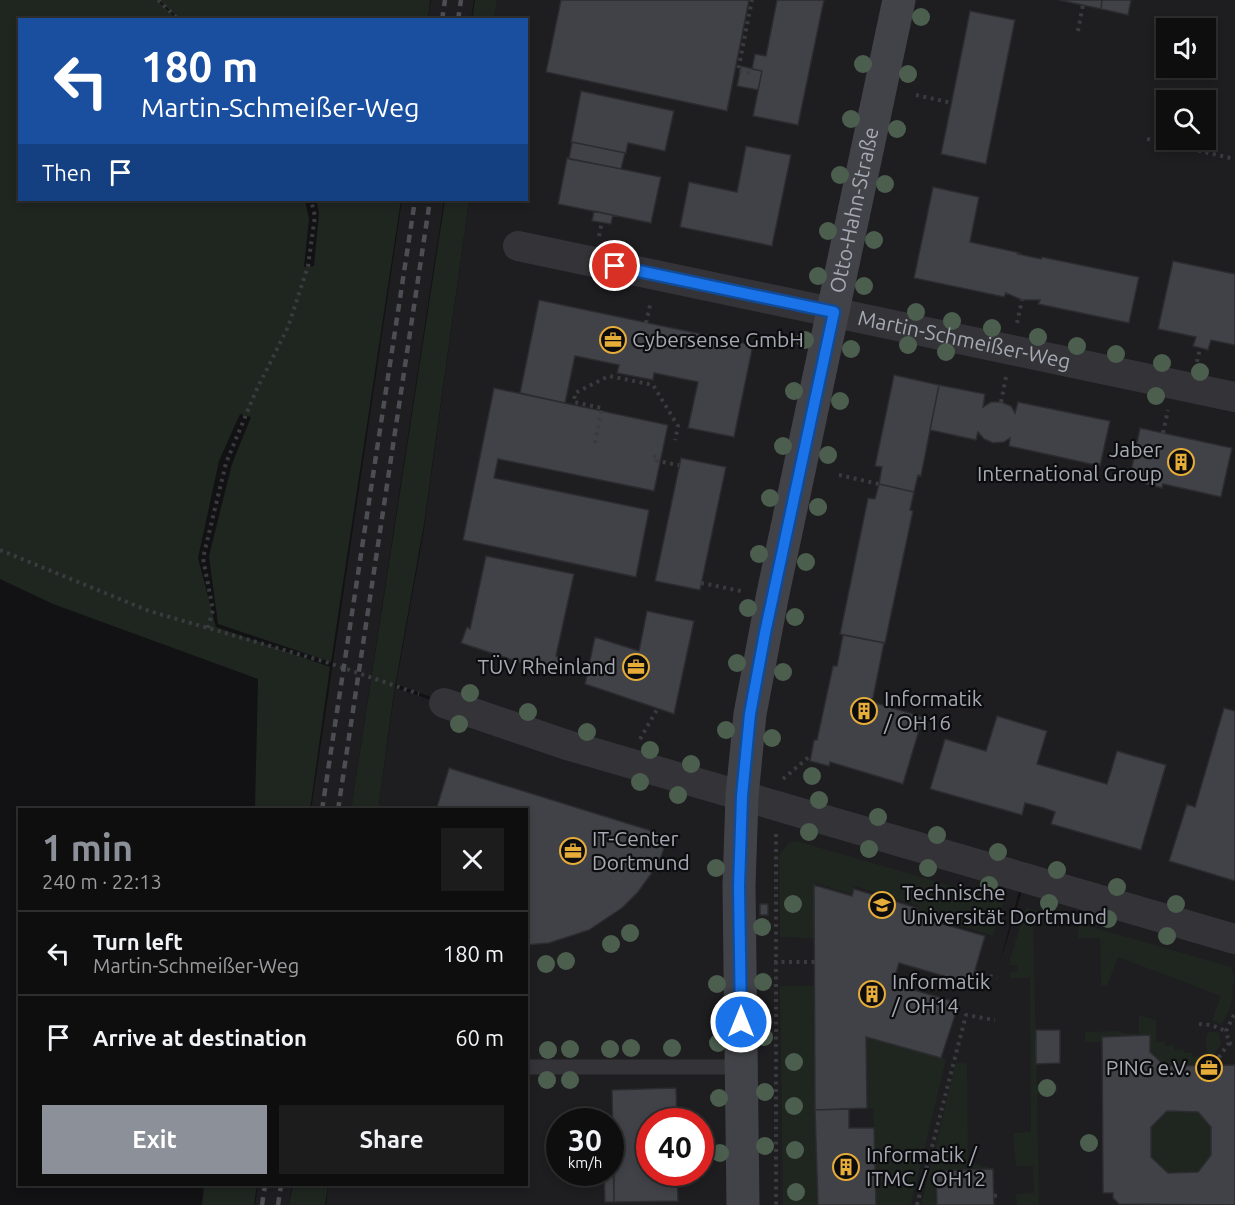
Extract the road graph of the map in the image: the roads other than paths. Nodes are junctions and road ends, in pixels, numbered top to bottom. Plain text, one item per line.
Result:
1 (899, 0) edge
2 (518, 246) dead end
3 (834, 312) junction
4 (1235, 397) edge
5 (444, 703) dead end
6 (742, 796) junction
7 (1235, 939) edge
8 (741, 1066) junction
9 (528, 1067) edge
10 (743, 1205) edge

1 - 3 street, Otto-Hahn-Straße
2 - 3 street, Martin-Schmeißer-Weg
3 - 4 street, Martin-Schmeißer-Weg
3 - 6 street, Otto-Hahn-Straße
5 - 6 street
6 - 7 street
6 - 8 street, Otto-Hahn-Straße
8 - 9 lane
8 - 10 street, Otto-Hahn-Straße

